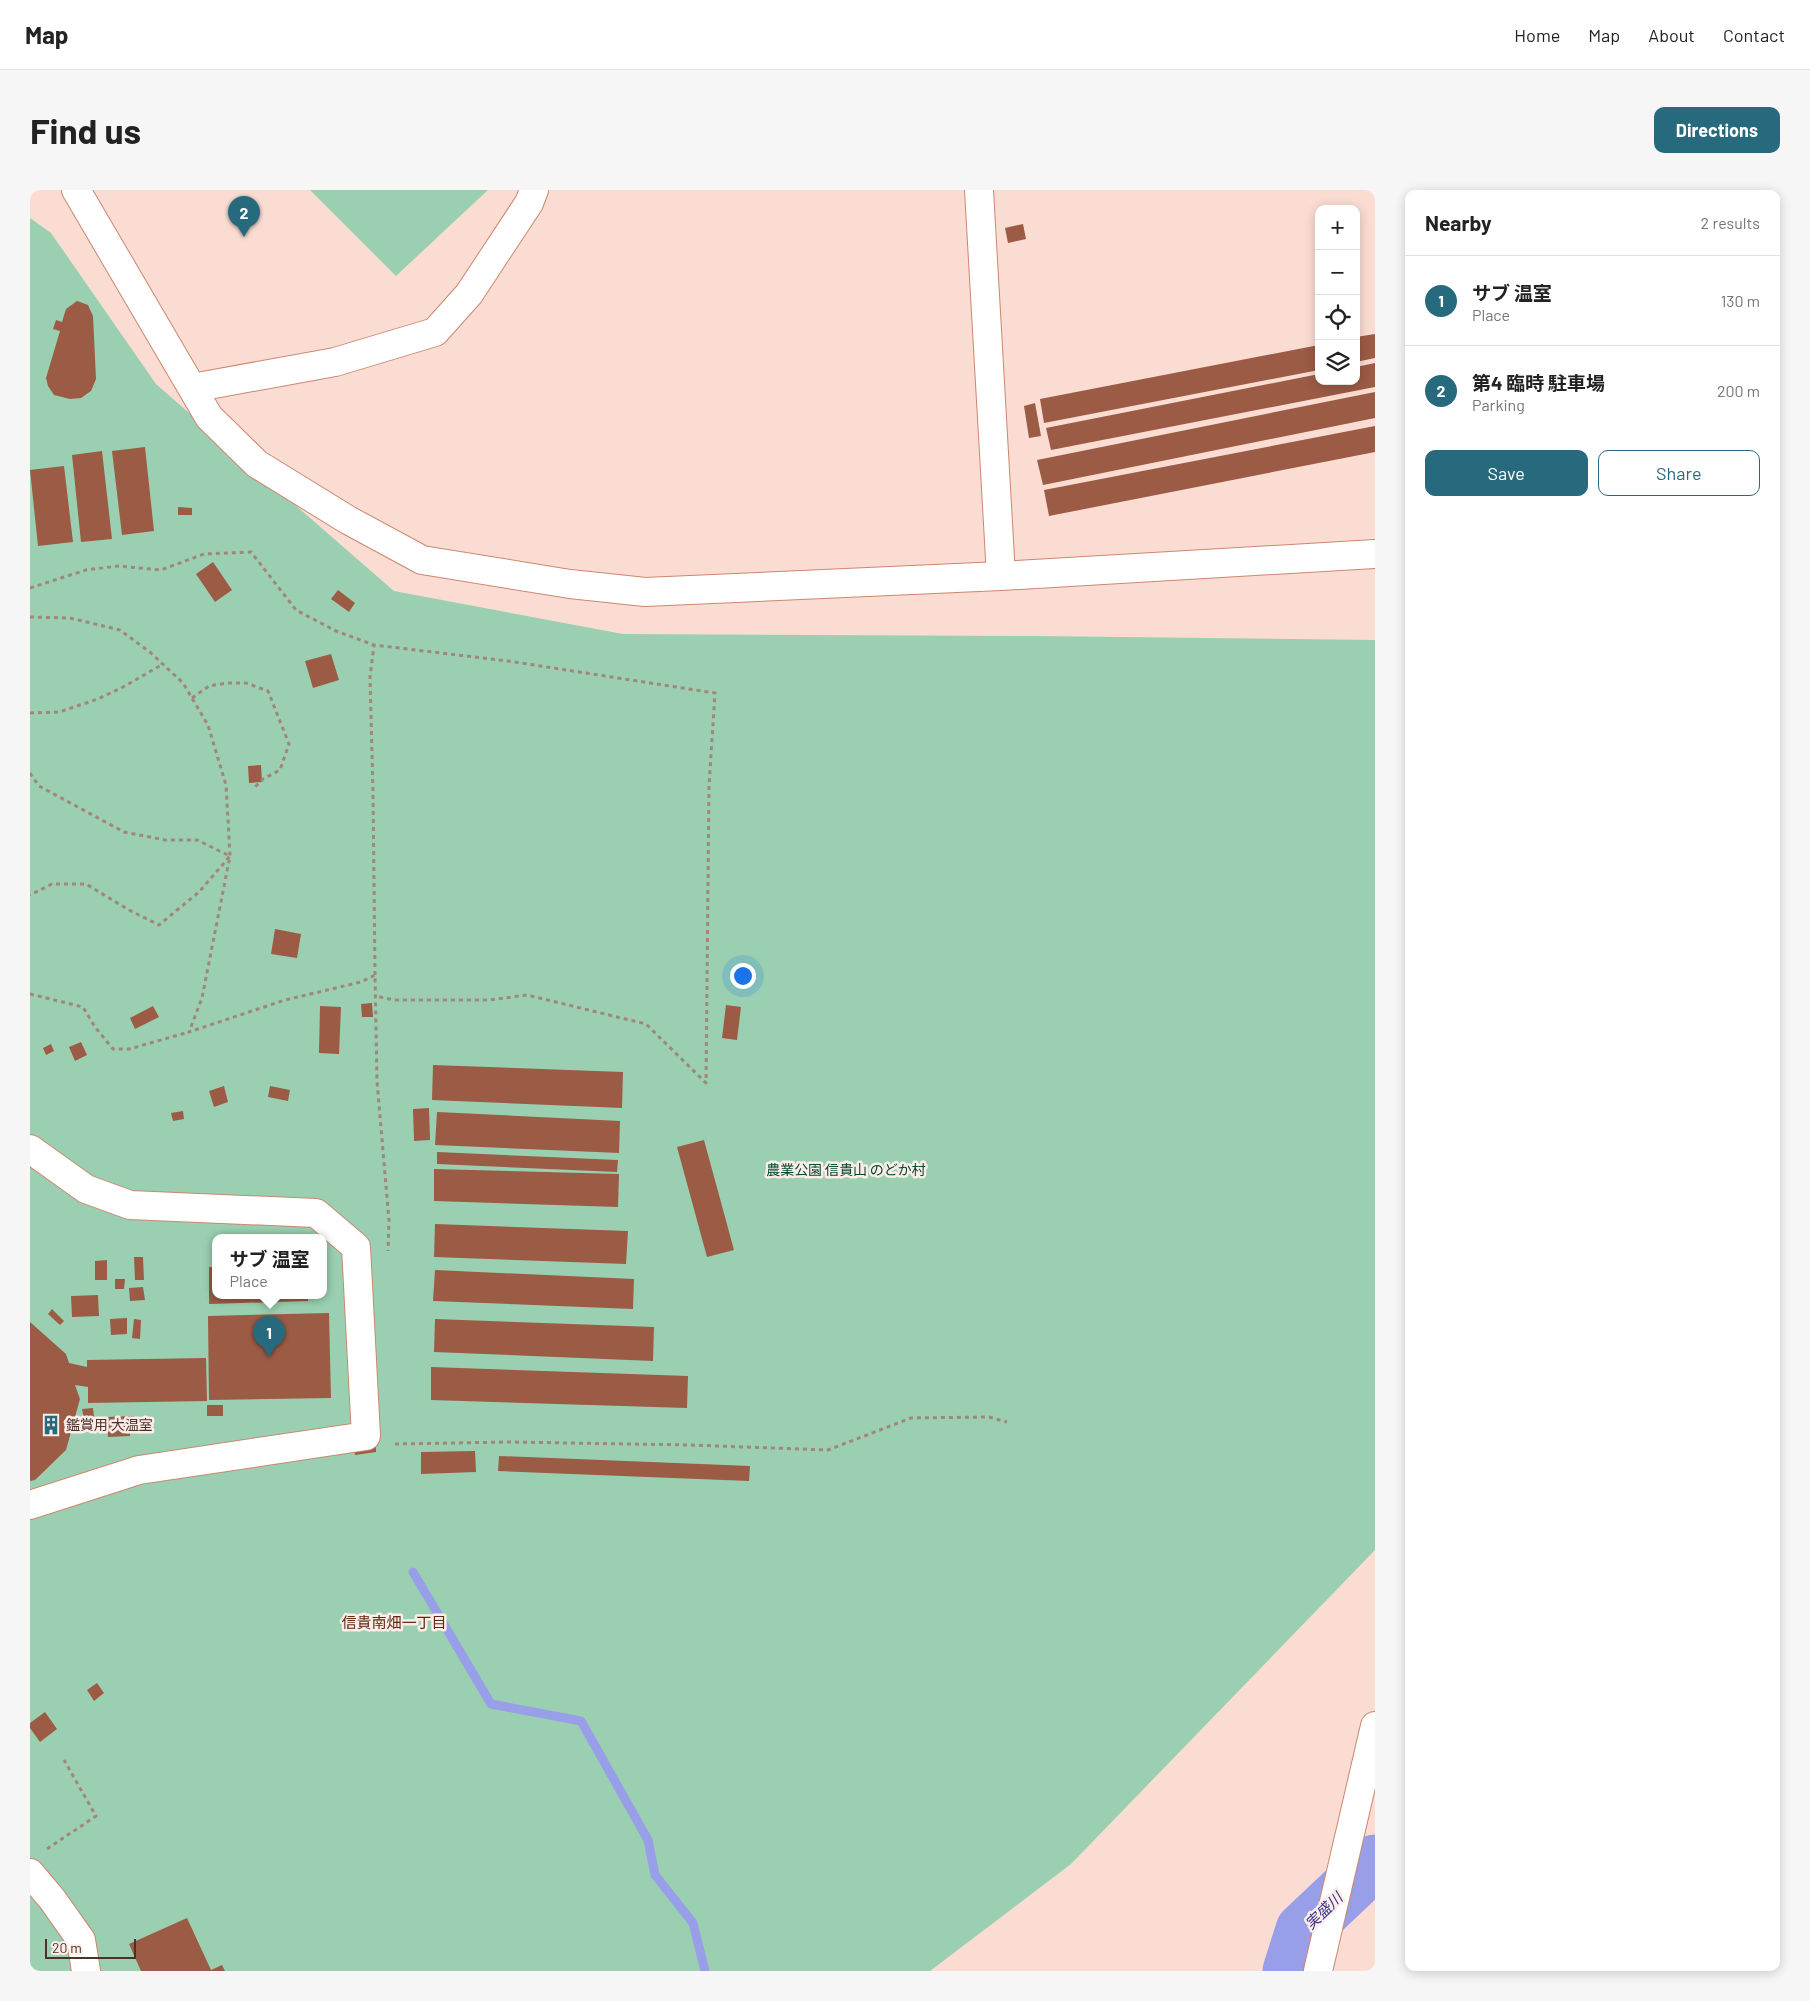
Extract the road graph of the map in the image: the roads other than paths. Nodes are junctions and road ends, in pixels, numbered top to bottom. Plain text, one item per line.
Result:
1 (76, 190) edge
2 (534, 190) edge
3 (979, 190) edge
4 (192, 388) junction
5 (1375, 554) edge
6 (1001, 576) junction
7 (30, 1149) edge
8 (30, 1505) edge
9 (1375, 1726) edge
10 (30, 1873) edge
11 (86, 1971) edge
12 (1318, 1971) edge

1 - 4 street
2 - 4 street
3 - 6 street
4 - 6 street
5 - 6 street
7 - 8 street
9 - 12 street
10 - 11 street

